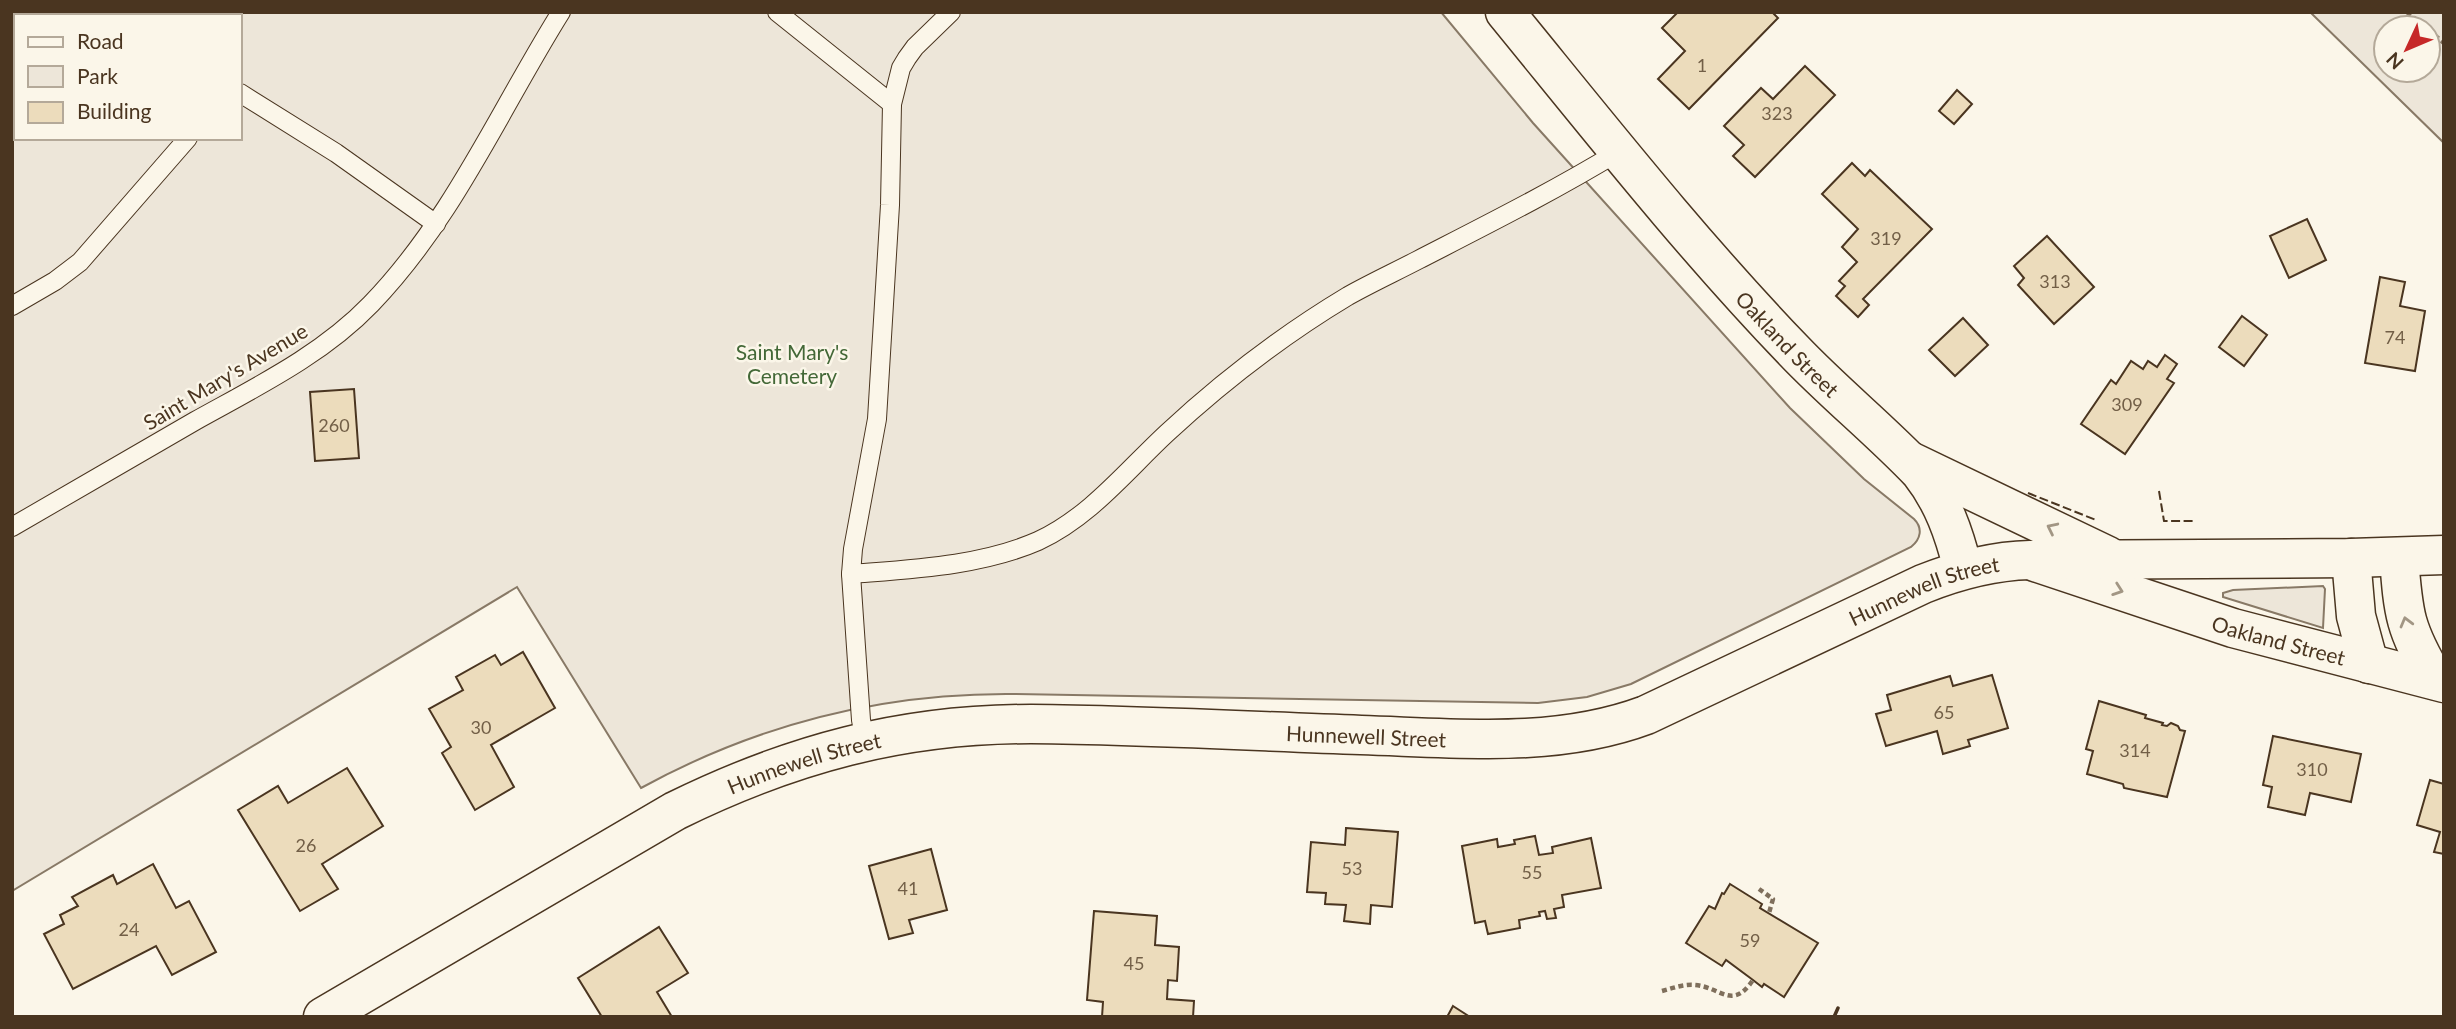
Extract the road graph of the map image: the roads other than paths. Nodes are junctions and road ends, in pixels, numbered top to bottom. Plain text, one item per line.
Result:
1 (561, 12) edge
2 (777, 12) edge
3 (951, 12) edge
4 (1505, 12) edge
5 (242, 94) edge
6 (892, 104) junction
7 (1607, 138) junction
8 (186, 140) edge
9 (436, 224) junction
10 (12, 306) edge
11 (1912, 462) junction
12 (12, 527) edge
13 (2444, 555) edge
14 (2399, 557) junction
15 (2351, 558) junction
16 (2113, 559) junction
17 (2030, 560) junction
18 (1964, 569) junction
19 (851, 574) junction
20 (2369, 664) junction
21 (2439, 681) edge
22 (865, 741) junction
23 (323, 1017) edge

1 - 9 lane, Saint Mary's Avenue
2 - 6 lane
3 - 6 lane
4 - 7 main road, Oakland Street
5 - 9 lane
6 - 19 lane
7 - 11 main road, Oakland Street
7 - 19 lane
8 - 10 lane
9 - 12 lane, Saint Mary's Avenue
16 -> 11 main road
11 - 18 main road, Oakland Street
13 - 14 main road, Hunnewell Street
14 - 15 main road, Hunnewell Street
21 -> 14 main road, Oakland Street
15 - 16 main road, Hunnewell Street
15 - 20 main road, Oakland Street
16 - 17 main road, Hunnewell Street
17 - 18 main road, Hunnewell Street
17 -> 20 main road, Oakland Street
18 - 22 main road, Hunnewell Street
19 - 22 lane
20 - 21 main road, Oakland Street
22 - 23 main road, Hunnewell Street

